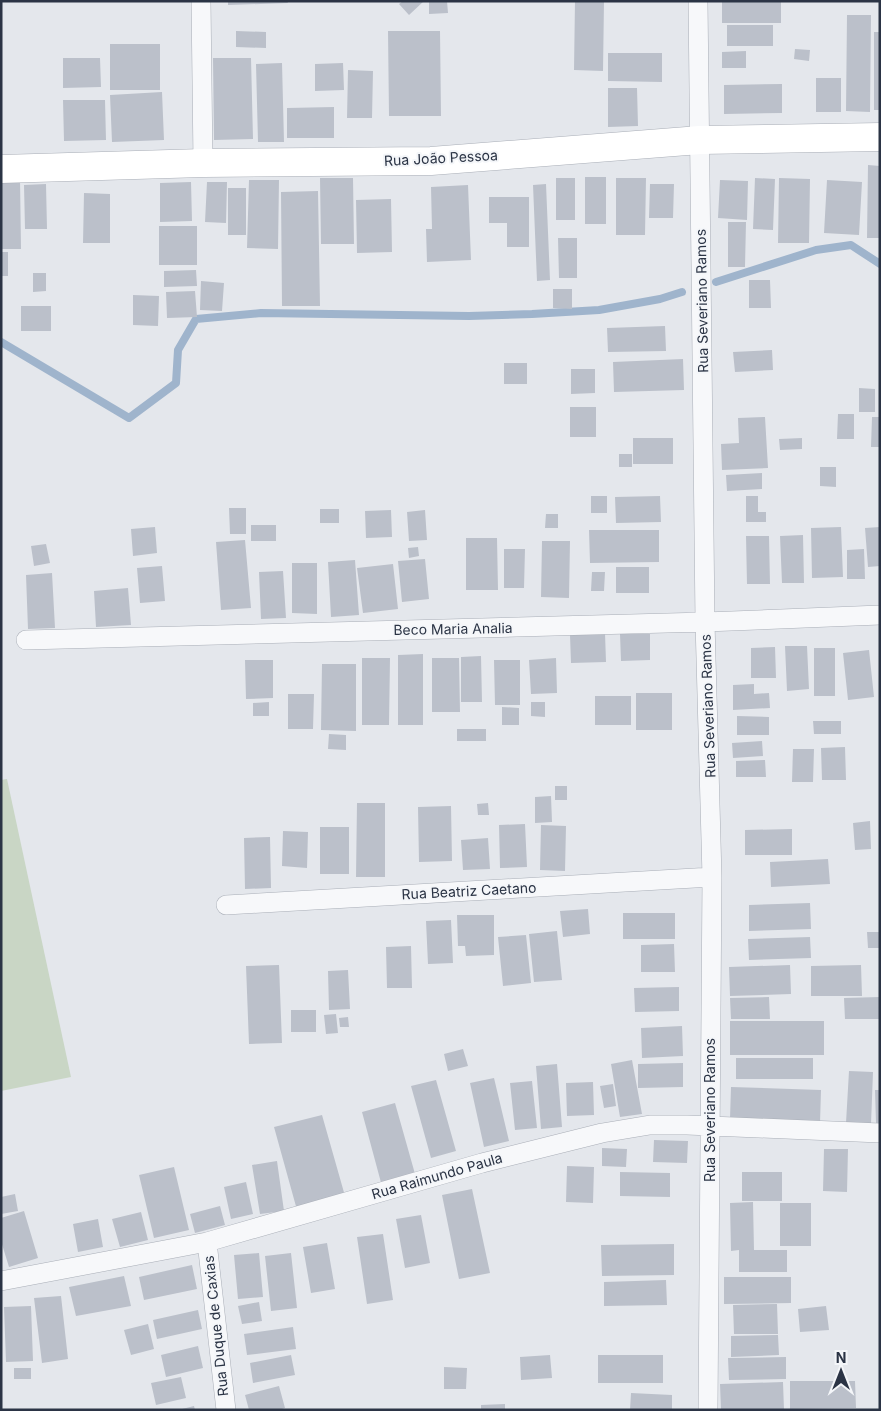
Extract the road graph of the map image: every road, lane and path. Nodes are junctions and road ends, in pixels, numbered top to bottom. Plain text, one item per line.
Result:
1 (201, 1) edge
2 (698, 1) edge
3 (880, 136) edge
4 (700, 140) junction
5 (202, 163) junction
6 (1, 169) edge
7 (880, 616) edge
8 (705, 622) junction
9 (26, 640) dead end
10 (712, 877) junction
11 (226, 906) dead end
12 (710, 1126) junction
13 (880, 1133) edge
14 (207, 1242) junction
15 (1, 1281) edge
16 (226, 1410) edge
17 (708, 1410) edge

1 - 5 street
2 - 4 street, Rua Severiano Ramos
3 - 4 street, Rua João Pessoa
4 - 5 street, Rua João Pessoa
4 - 8 street, Rua Severiano Ramos
5 - 6 street, Rua João Pessoa
7 - 8 street, Beco Maria Analia
8 - 9 street, Beco Maria Analia
8 - 10 street, Rua Severiano Ramos
10 - 11 street, Rua Beatriz Caetano
10 - 12 street, Rua Severiano Ramos
12 - 13 street, Rua Raimundo Paula
12 - 14 street, Rua Raimundo Paula
12 - 17 street, Rua Severiano Ramos
14 - 15 street, Rua Raimundo Paula
14 - 16 street, Rua Duque de Caxias

